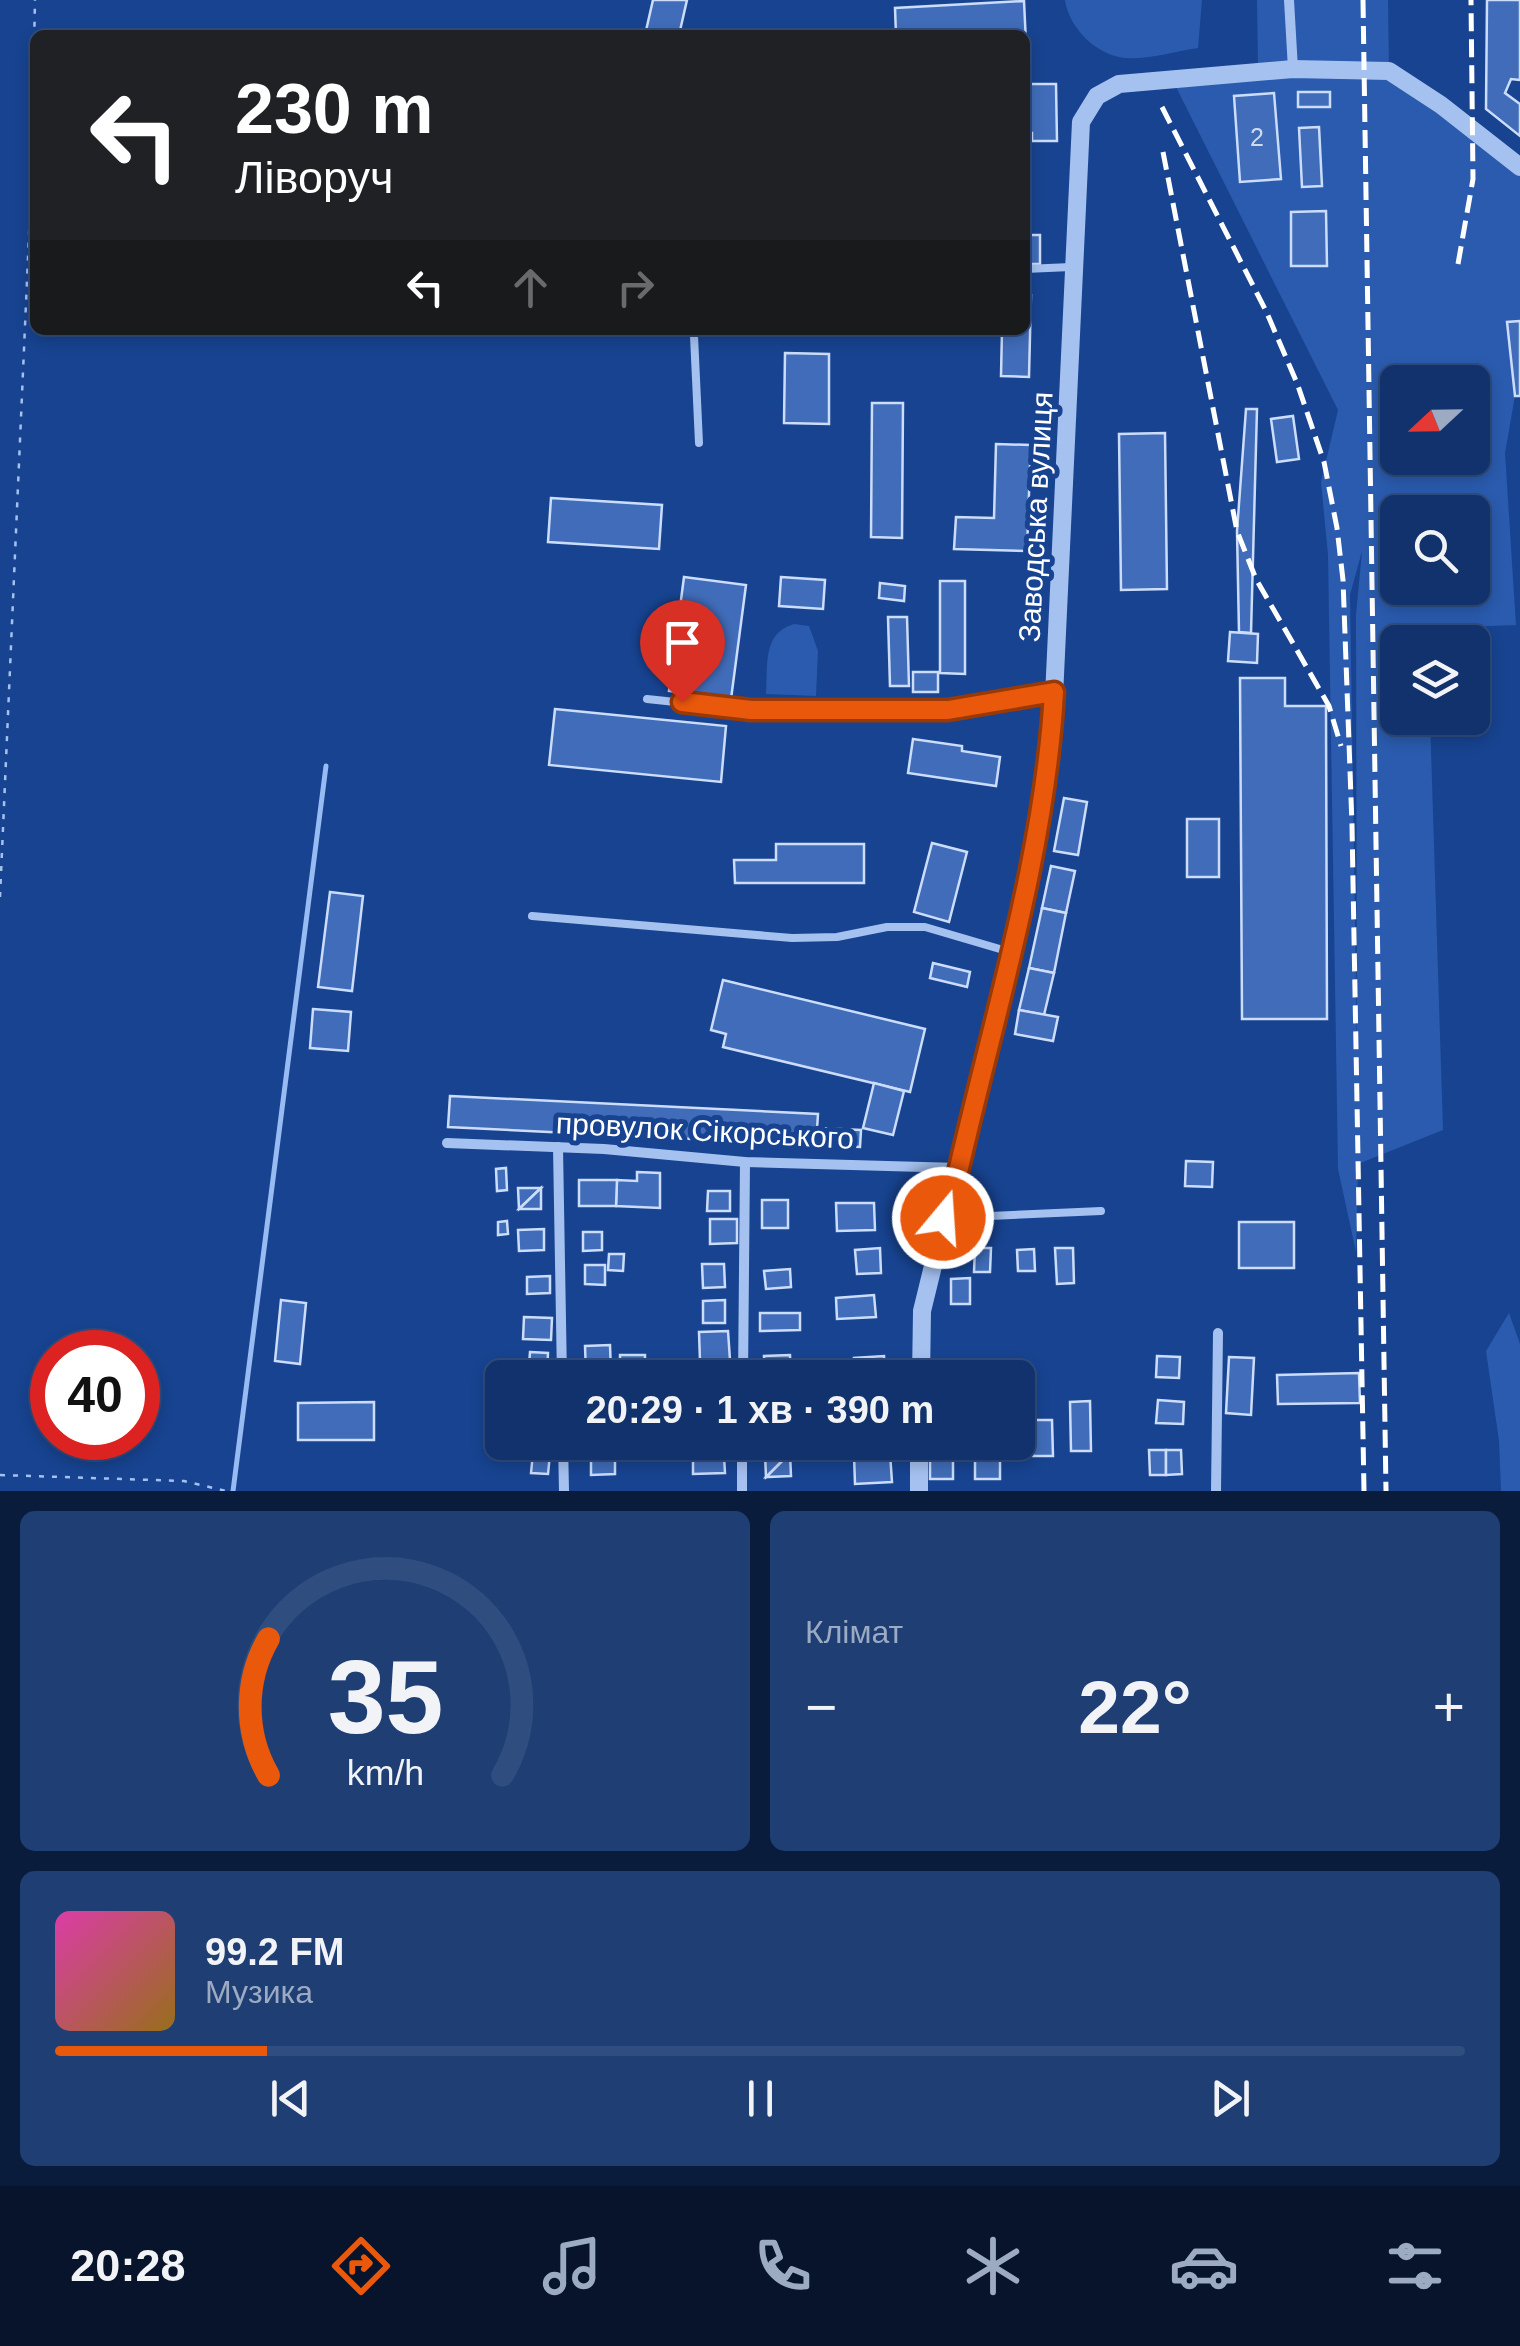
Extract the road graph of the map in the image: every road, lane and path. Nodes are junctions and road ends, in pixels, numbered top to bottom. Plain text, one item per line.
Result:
1 (35, 0) edge
2 (1289, 0) edge
3 (34, 30) edge
4 (1293, 68) junction
5 (1520, 167) edge
6 (30, 228) edge
7 (1076, 266) junction
8 (1030, 269) edge
9 (695, 335) edge
10 (700, 443) dead end
11 (1054, 692) junction
12 (646, 699) dead end
13 (0, 897) edge
14 (532, 916) dead end
15 (1010, 952) junction
16 (447, 1144) dead end
17 (558, 1147) junction
18 (744, 1162) junction
19 (959, 1168) junction
20 (1101, 1211) dead end
21 (943, 1218) junction
22 (1218, 1333) dead end
23 (562, 1360) edge
24 (743, 1360) edge
25 (921, 1360) edge
26 (563, 1460) edge
27 (742, 1460) edge
28 (919, 1460) edge
29 (0, 1475) edge
30 (226, 1491) edge
31 (564, 1491) edge
32 (742, 1491) edge
33 (918, 1491) edge
34 (1216, 1491) edge

1 - 3 path
2 - 4 street
4 - 5 street, Заводська вулиця
4 - 7 street, Заводська вулиця
6 - 13 path
7 - 8 lane
7 - 11 street, Заводська вулиця
9 - 10 lane
11 - 12 lane
11 - 15 street, Заводська вулиця
14 - 15 lane
15 - 19 street, Заводська вулиця
16 - 17 street, провулок Сікорського
17 - 18 street, провулок Сікорського
17 - 23 street
18 - 19 street, провулок Сікорського
18 - 24 street
19 - 21 street, Заводська вулиця
20 - 21 lane
21 - 25 street, Заводська вулиця
22 - 34 street
26 - 31 street
27 - 32 street
28 - 33 street
29 - 30 path

